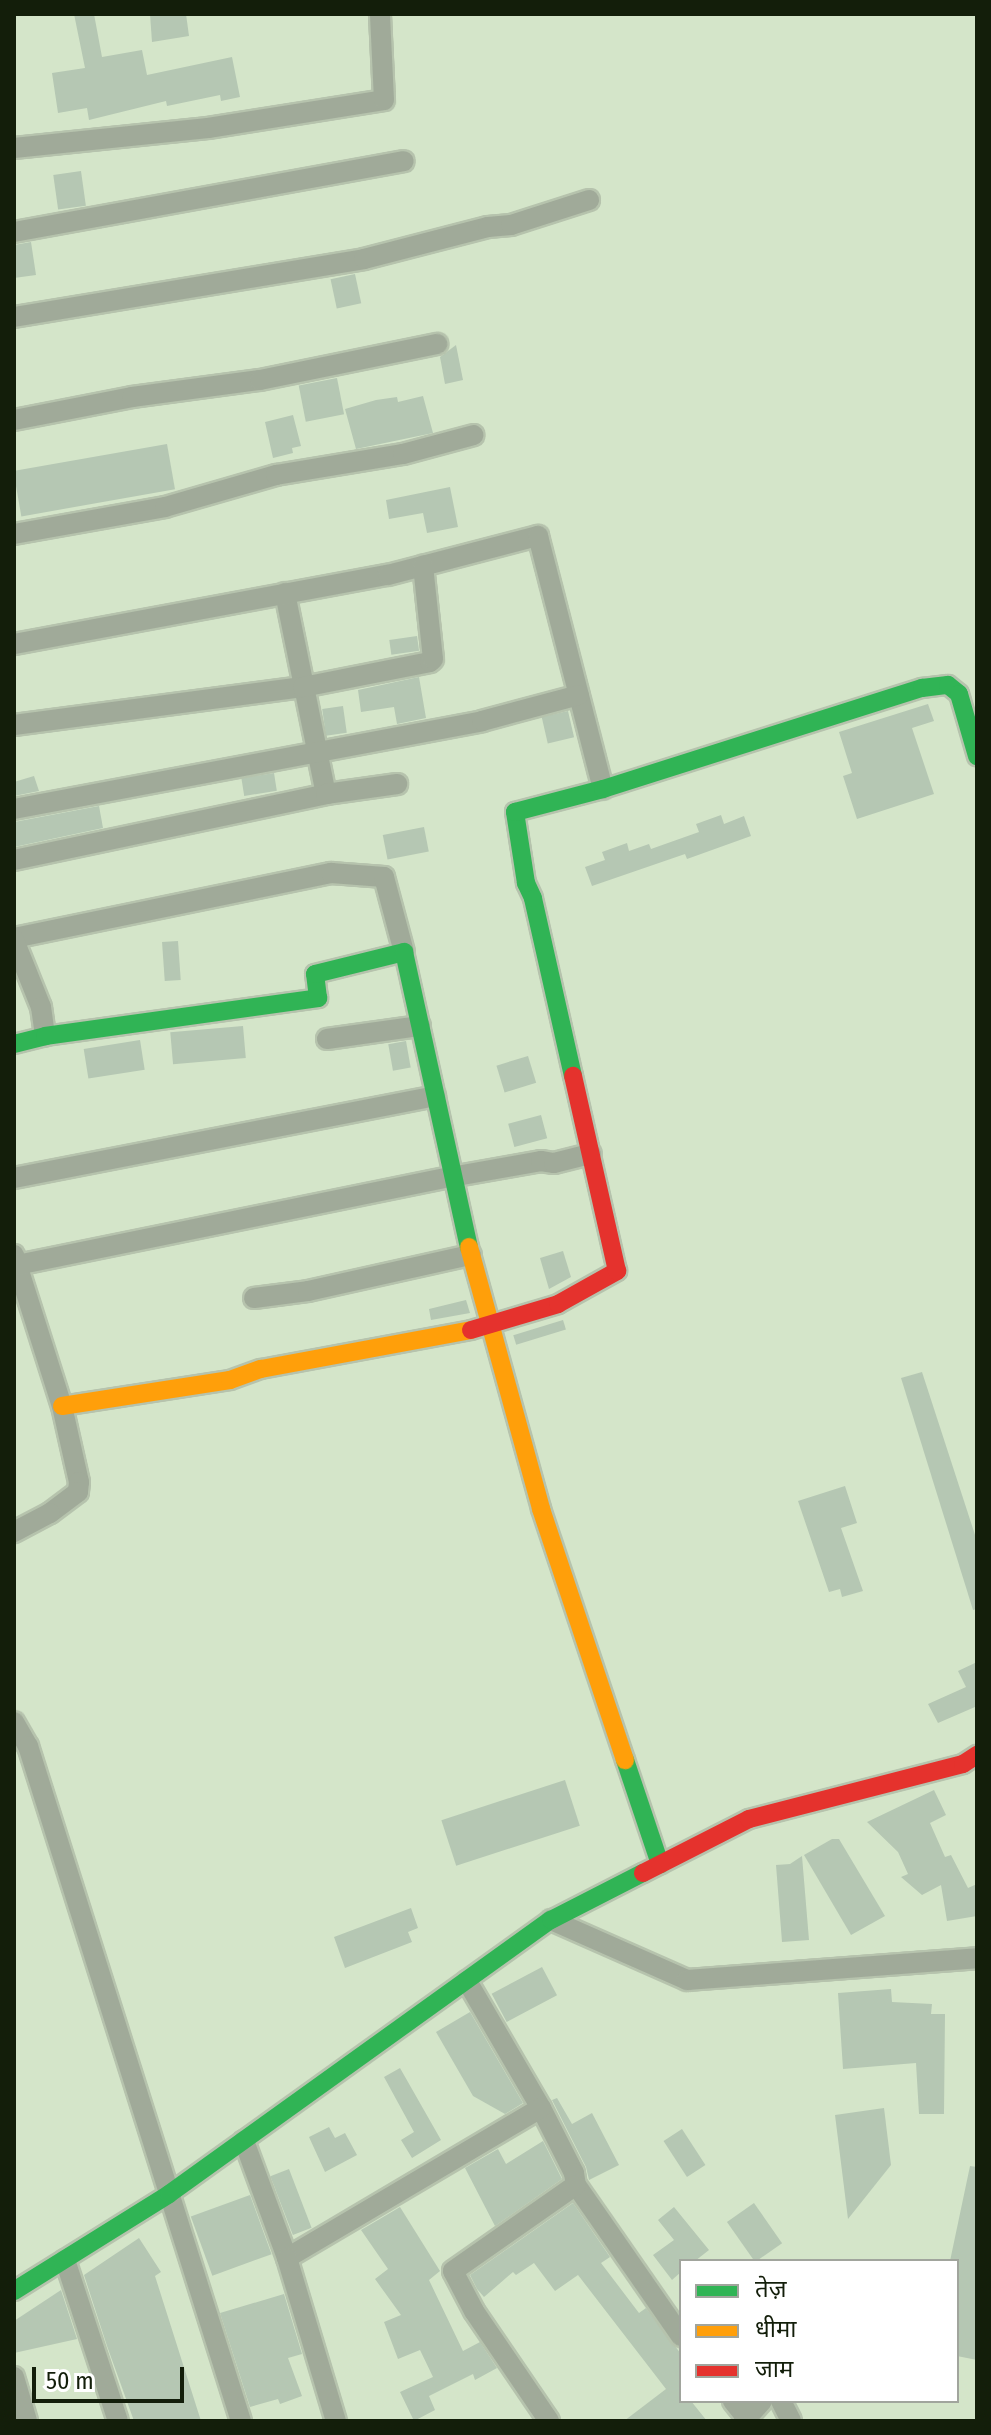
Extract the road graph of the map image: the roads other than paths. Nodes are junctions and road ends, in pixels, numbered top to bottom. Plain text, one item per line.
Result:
1 (380, 14) edge
2 (14, 148) edge
3 (404, 161) dead end
4 (589, 200) dead end
5 (14, 232) edge
6 (14, 317) edge
7 (437, 344) dead end
8 (14, 420) edge
9 (474, 435) dead end
10 (14, 534) edge
11 (423, 566) junction
12 (285, 593) junction
13 (14, 644) edge
14 (303, 687) junction
15 (579, 695) junction
16 (14, 725) edge
17 (315, 750) junction
18 (977, 756) edge
19 (397, 784) dead end
20 (603, 789) junction
21 (326, 794) junction
22 (14, 809) edge
23 (14, 860) edge
24 (14, 939) edge
25 (404, 952) junction
26 (420, 1026) junction
27 (45, 1036) junction
28 (327, 1039) dead end
29 (14, 1044) edge
30 (435, 1096) junction
31 (591, 1154) junction
32 (451, 1177) junction
33 (14, 1178) edge
34 (471, 1255) junction
35 (16, 1260) edge
36 (254, 1298) dead end
37 (490, 1326) junction
38 (62, 1406) junction
39 (14, 1532) edge
40 (14, 1722) edge
41 (977, 1755) edge
42 (660, 1864) junction
43 (551, 1920) junction
44 (977, 1958) edge
45 (467, 1981) junction
46 (541, 2108) junction
47 (244, 2141) junction
48 (576, 2185) junction
49 (169, 2194) junction
50 (287, 2258) junction
51 (65, 2260) junction
52 (14, 2291) edge
53 (679, 2333) edge
54 (14, 2377) edge
55 (734, 2403) edge
56 (760, 2403) edge
57 (782, 2403) edge
58 (746, 2420) edge
59 (27, 2421) edge
60 (118, 2421) edge
61 (241, 2421) edge
62 (336, 2421) edge
63 (549, 2421) edge
64 (791, 2421) edge

1 - 2 street
3 - 5 street
4 - 6 street
7 - 8 street
9 - 10 street
11 - 12 street
11 - 14 street
11 - 15 street
12 - 13 street
12 - 14 street
14 - 16 street
14 - 17 street
15 - 17 street
15 - 20 street
17 - 21 street
17 - 22 street
18 - 20 street
19 - 21 street
20 - 31 street
21 - 23 street
24 - 25 street
24 - 27 street
25 - 26 street
25 - 27 street
26 - 28 street
26 - 30 street
27 - 29 street
30 - 32 street
30 - 33 street
31 - 32 street
31 - 37 street
32 - 34 street
32 - 35 street
34 - 36 street
34 - 37 street
35 - 38 street
37 - 38 street
37 - 42 street
38 - 39 street
40 - 49 street
41 - 42 street
42 - 43 street
43 - 44 street
43 - 45 street
45 - 46 street
45 - 47 street
46 - 48 street
46 - 50 street
47 - 49 street
47 - 50 street
48 - 53 street
48 - 63 street
49 - 51 street
49 - 61 street
50 - 62 street
51 - 52 street
51 - 60 street
54 - 59 street
55 - 58 street
56 - 58 street
57 - 64 street

